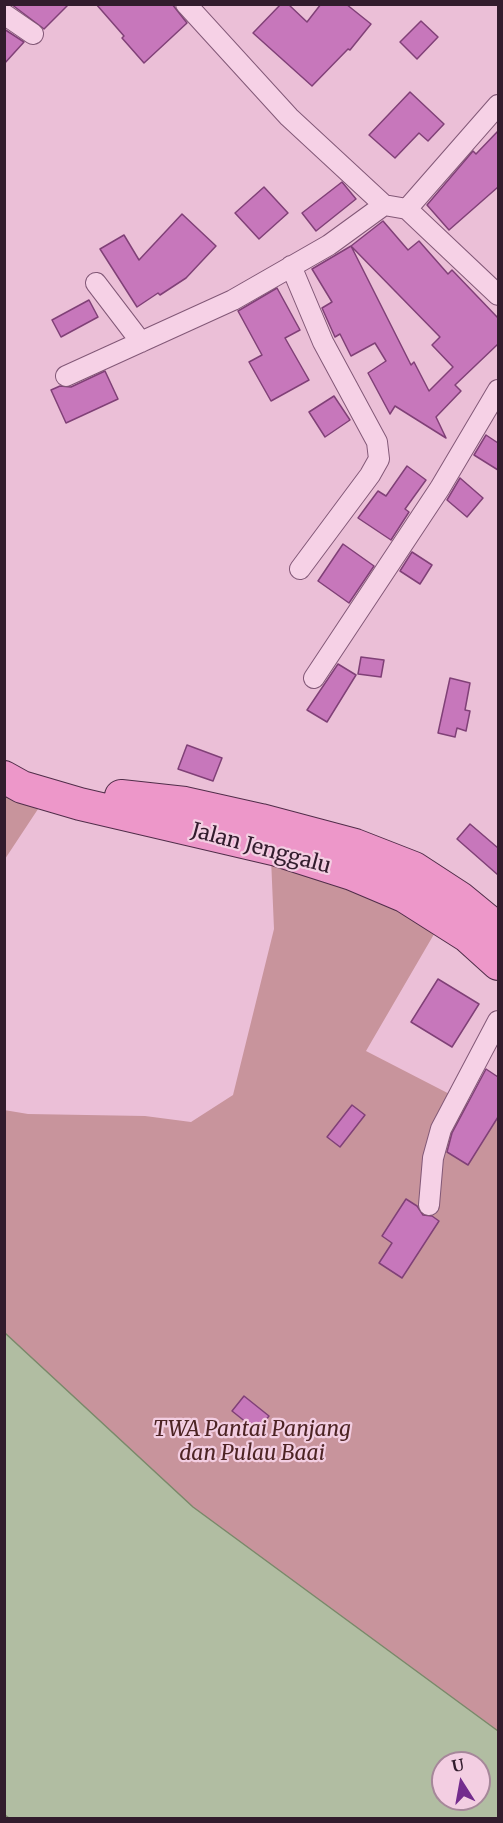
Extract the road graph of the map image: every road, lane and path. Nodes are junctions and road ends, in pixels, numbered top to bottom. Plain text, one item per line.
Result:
1 (186, 4) edge
2 (4, 14) edge
3 (33, 34) dead end
4 (498, 105) edge
5 (384, 205) junction
6 (407, 209) junction
7 (291, 266) junction
8 (96, 284) dead end
9 (498, 295) edge
10 (141, 342) junction
11 (66, 376) dead end
12 (498, 390) edge
13 (300, 569) dead end
14 (314, 678) dead end
15 (15, 777) edge
16 (498, 929) edge
17 (498, 964) edge
18 (498, 1021) edge
19 (429, 1204) dead end

1 - 5 street
2 - 3 street
4 - 6 street
5 - 6 street
5 - 7 street
6 - 9 street
7 - 10 street
7 - 13 street
8 - 10 street
10 - 11 street
12 - 14 street
15 - 16 main road, Jalan Jenggalu
15 - 17 main road, Jalan Jenggalu
18 - 19 street

